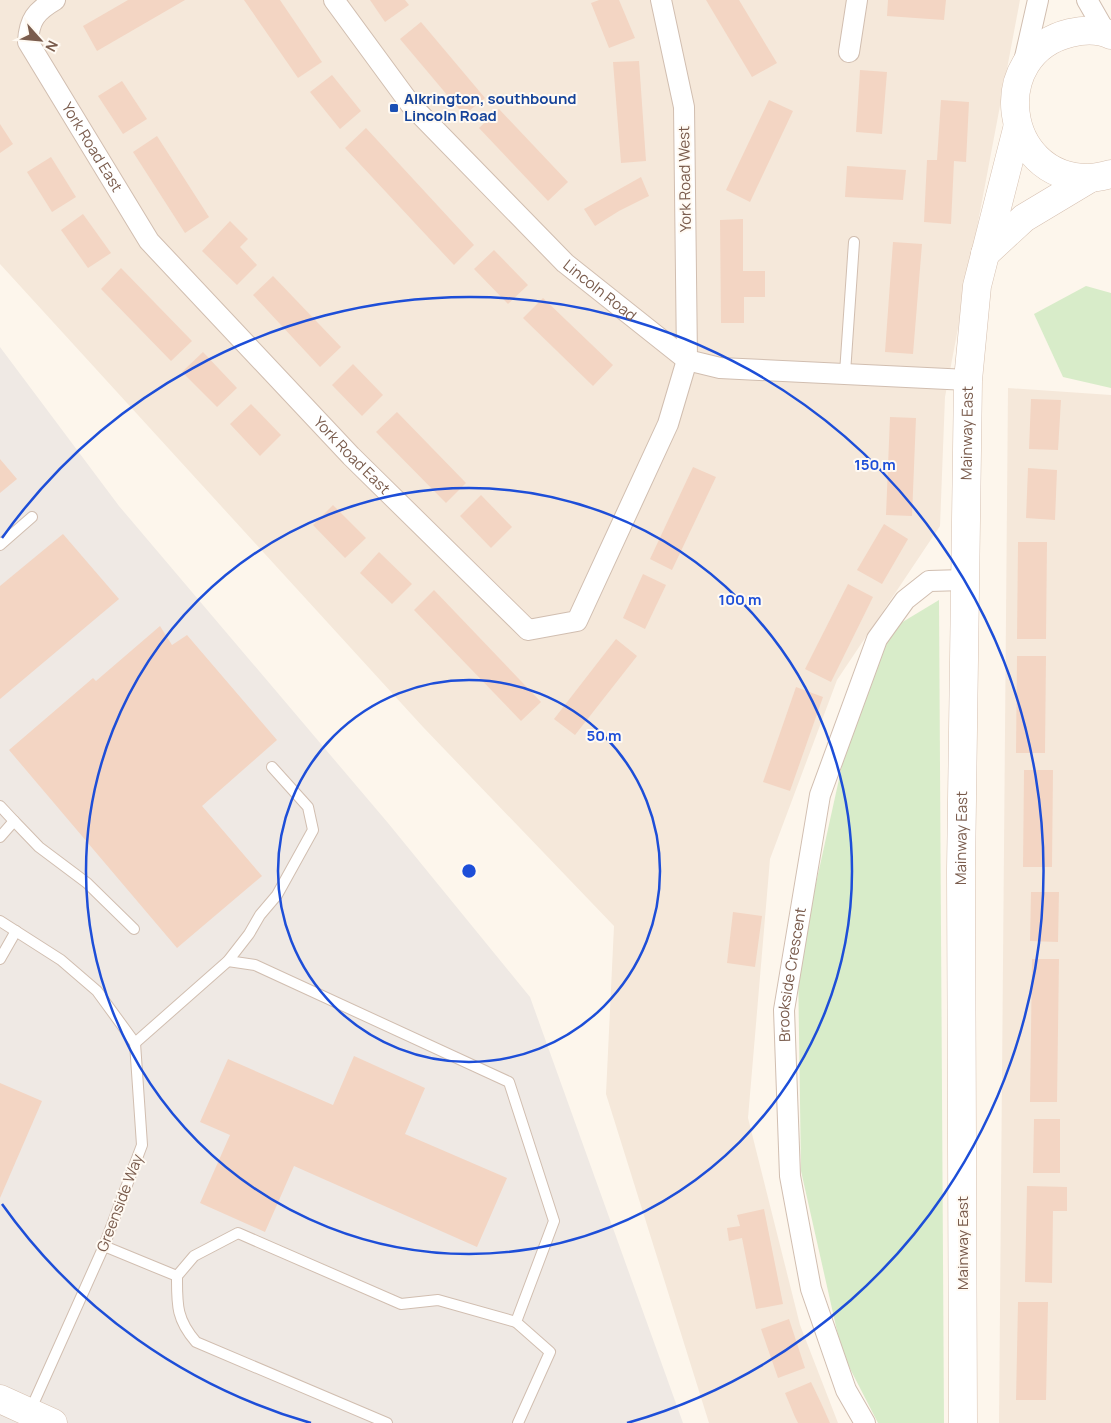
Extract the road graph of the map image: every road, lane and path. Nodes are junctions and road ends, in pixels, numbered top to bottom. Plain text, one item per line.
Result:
1 (55, 0) edge
2 (334, 0) edge
3 (661, 0) edge
4 (857, 0) edge
5 (1038, 0) edge
6 (1086, 0) edge
7 (1109, 34) edge
8 (849, 52) dead end
9 (1023, 68) junction
10 (1018, 129) junction
11 (1100, 176) edge
12 (854, 242) dead end
13 (985, 254) junction
14 (687, 360) junction
15 (845, 373) junction
16 (968, 380) junction
17 (32, 517) dead end
18 (0, 545) edge
19 (964, 580) junction
20 (272, 767) dead end
21 (0, 806) edge
22 (14, 821) junction
23 (0, 837) edge
24 (0, 921) edge
25 (134, 929) dead end
26 (16, 931) junction
27 (0, 960) edge
28 (228, 961) junction
29 (134, 1043) junction
30 (104, 1246) junction
31 (177, 1276) junction
32 (516, 1322) junction
33 (0, 1399) edge
34 (39, 1419) edge
35 (387, 1423) edge
36 (518, 1423) edge
37 (864, 1423) edge
38 (964, 1423) edge

1 - 14 street, York Road East
2 - 14 street, Lincoln Road
3 - 14 street, York Road West
4 - 8 street
5 - 9 street
6 - 7 street
7 - 9 street
9 - 10 street
10 - 11 street
10 - 13 street, Mainway East
11 - 13 street
12 - 15 lane
13 - 16 street, Mainway East
14 - 15 street, Lincoln Road
15 - 16 street, Lincoln Road
16 - 19 street, Mainway East
17 - 18 lane
19 - 37 street, Brookside Crescent
19 - 38 street, Mainway East
20 - 28 lane
21 - 22 lane
22 - 23 lane
22 - 25 lane
24 - 26 lane
26 - 27 lane
26 - 29 lane
28 - 29 lane
28 - 32 lane
29 - 30 lane, Greenside Way
30 - 31 lane
30 - 34 lane, Greenside Way
31 - 32 lane
31 - 35 lane
32 - 36 lane
33 - 34 street

